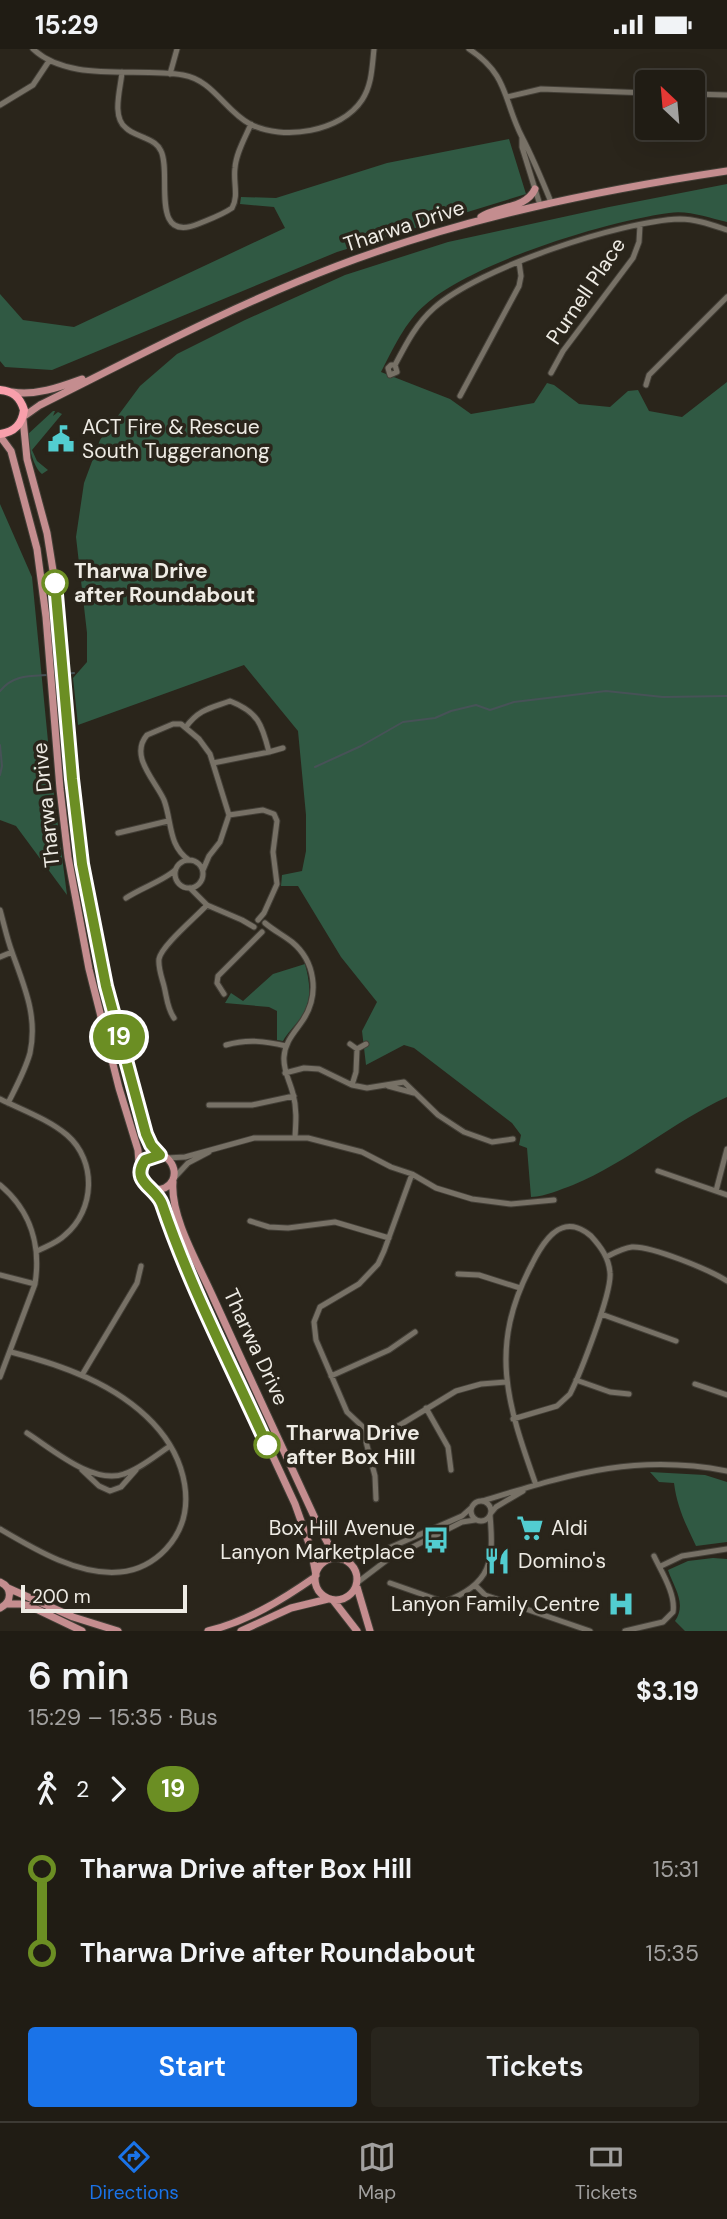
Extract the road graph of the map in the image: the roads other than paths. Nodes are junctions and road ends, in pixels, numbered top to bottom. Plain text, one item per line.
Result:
1 (33, 49) edge
2 (177, 49) edge
3 (374, 49) edge
4 (471, 49) edge
5 (49, 61) junction
6 (122, 72) junction
7 (170, 74) junction
8 (635, 93) edge
9 (705, 94) edge
10 (727, 95) edge
11 (508, 97) junction
12 (0, 105) edge
13 (251, 124) junction
14 (522, 138) junction
15 (727, 171) edge
16 (535, 189) junction
17 (551, 202) junction
18 (540, 205) junction
19 (474, 222) junction
20 (640, 225) junction
21 (727, 230) edge
22 (520, 262) junction
23 (727, 297) edge
24 (395, 365) dead end
25 (109, 368) junction
26 (551, 373) dead end
27 (0, 382) edge
28 (646, 385) dead end
29 (7, 391) edge
30 (460, 396) dead end
31 (23, 418) junction
32 (0, 435) edge
33 (186, 727) junction
34 (283, 748) dead end
35 (269, 752) junction
36 (213, 763) junction
37 (229, 815) junction
38 (168, 821) junction
39 (118, 833) dead end
40 (179, 850) junction
41 (209, 856) junction
42 (192, 860) junction
43 (178, 866) junction
44 (203, 870) junction
45 (163, 879) junction
46 (177, 881) junction
47 (202, 881) junction
48 (190, 888) junction
49 (126, 898) dead end
50 (206, 904) junction
51 (0, 910) edge
52 (259, 926) junction
53 (12, 952) junction
54 (0, 957) edge
55 (224, 995) dead end
56 (174, 1018) dead end
57 (350, 1044) dead end
58 (366, 1044) dead end
59 (226, 1045) dead end
60 (286, 1046) junction
61 (357, 1049) junction
62 (285, 1073) junction
63 (352, 1085) junction
64 (294, 1096) junction
65 (0, 1099) edge
66 (8, 1103) junction
67 (209, 1105) dead end
68 (295, 1137) junction
69 (513, 1139) dead end
70 (218, 1147) junction
71 (727, 1149) edge
72 (164, 1156) junction
73 (140, 1170) junction
74 (658, 1171) dead end
75 (412, 1174) junction
76 (174, 1179) junction
77 (0, 1185) edge
78 (151, 1189) junction
79 (716, 1191) junction
80 (727, 1195) edge
81 (554, 1200) dead end
82 (250, 1221) dead end
83 (389, 1238) junction
84 (37, 1251) junction
85 (606, 1257) junction
86 (141, 1266) dead end
87 (458, 1274) dead end
88 (0, 1275) edge
89 (727, 1281) edge
90 (35, 1284) junction
91 (520, 1288) junction
92 (601, 1314) junction
93 (415, 1332) dead end
94 (676, 1341) dead end
95 (11, 1352) junction
96 (82, 1375) junction
97 (0, 1377) edge
98 (331, 1377) junction
99 (576, 1380) junction
100 (506, 1382) junction
101 (695, 1384) dead end
102 (629, 1394) dead end
103 (727, 1395) edge
104 (426, 1408) junction
105 (513, 1419) junction
106 (366, 1429) junction
107 (27, 1433) dead end
108 (170, 1446) junction
109 (69, 1459) junction
110 (149, 1459) junction
111 (451, 1470) dead end
112 (727, 1472) edge
113 (534, 1486) junction
114 (376, 1499) dead end
115 (482, 1501) junction
116 (471, 1508) junction
117 (490, 1514) junction
118 (477, 1520) junction
119 (0, 1529) edge
120 (491, 1532) junction
121 (727, 1549) edge
122 (654, 1556) dead end
123 (343, 1559) junction
124 (661, 1566) junction
125 (315, 1576) junction
126 (0, 1582) edge
127 (390, 1583) dead end
128 (357, 1584) junction
129 (476, 1585) junction
130 (8, 1588) junction
131 (331, 1600) junction
132 (3, 1606) edge
133 (572, 1628) edge
134 (82, 1631) edge
135 (118, 1631) edge
136 (208, 1631) edge
137 (241, 1631) edge
138 (357, 1631) edge
139 (370, 1631) edge
140 (590, 1631) edge
141 (625, 1631) edge

1 - 5 street
2 - 7 street
3 - 13 street
4 - 11 street
5 - 6 street
5 - 12 street
6 - 7 street
6 - 13 street
7 - 13 street
8 - 11 street
9 - 10 street
11 - 14 street
14 - 16 street
14 - 17 street
15 - 17 main road, Tharwa Drive
16 - 18 street
16 - 19 main road
17 - 18 main road, Tharwa Drive
18 - 19 main road, Tharwa Drive
19 - 25 main road, Tharwa Drive
20 - 21 street
20 - 22 street
20 - 26 street, Purnell Place
22 - 24 street
22 - 30 street
23 - 28 street
25 - 29 main road, Tharwa Drive
25 - 31 main road, Tharwa Drive
27 - 29 highway
29 - 31 highway
31 - 32 highway
31 - 72 main road, Tharwa Drive
32 - 73 main road, Tharwa Drive
33 - 35 street
33 - 36 street
33 - 38 street
34 - 35 street
35 - 36 street
36 - 37 street
37 - 41 street
37 - 52 street
38 - 39 street
38 - 40 street
40 - 42 street
40 - 43 street
41 - 42 street
41 - 44 street
42 - 43 street
42 - 44 street
43 - 45 street
43 - 46 street
44 - 47 street
45 - 46 street
45 - 49 street
46 - 48 street
47 - 48 street
47 - 50 street
48 - 50 street
50 - 52 street
50 - 56 street
51 - 53 street
52 - 55 street
52 - 60 street
53 - 54 street
53 - 66 street
57 - 61 street
58 - 61 street
59 - 60 street
60 - 62 street
61 - 63 street
62 - 63 street
62 - 64 street
63 - 69 street
64 - 67 street
64 - 68 street
65 - 66 street
66 - 84 street
68 - 70 street
68 - 75 street
70 - 72 street
70 - 76 street
71 - 79 street
72 - 73 main road
72 - 76 main road
73 - 78 main road
74 - 79 street
75 - 81 street
75 - 83 street
76 - 78 main road
76 - 123 main road, Tharwa Drive
77 - 84 street
78 - 125 main road, Tharwa Drive
79 - 80 street
82 - 83 street
83 - 98 street
84 - 90 street
85 - 89 street
85 - 91 street
85 - 92 street
86 - 96 street
87 - 91 street
88 - 90 street
90 - 95 street
91 - 100 street
92 - 94 street
92 - 99 street
93 - 98 street
95 - 96 street
95 - 97 street
96 - 108 street
98 - 106 street
99 - 102 street
99 - 105 street
100 - 104 street
100 - 105 street
101 - 103 street
104 - 106 street
104 - 111 street
105 - 113 street
106 - 114 street
107 - 109 street
108 - 110 street
108 - 119 street
109 - 110 street
109 - 110 street
112 - 113 street
113 - 115 street
113 - 117 street
115 - 116 street
115 - 117 street
116 - 118 street
116 - 123 street
117 - 118 street
117 - 120 street
118 - 120 street
118 - 128 street
120 - 129 street
121 - 124 street
122 - 124 street
123 - 125 main road
123 - 128 main road
124 - 141 street
125 - 131 main road
125 - 136 main road
126 - 130 main road
127 - 129 street
128 - 131 main road
128 - 139 main road
129 - 133 street
130 - 132 main road
130 - 135 main road
131 - 137 main road
131 - 138 main road
132 - 134 main road
133 - 140 street

